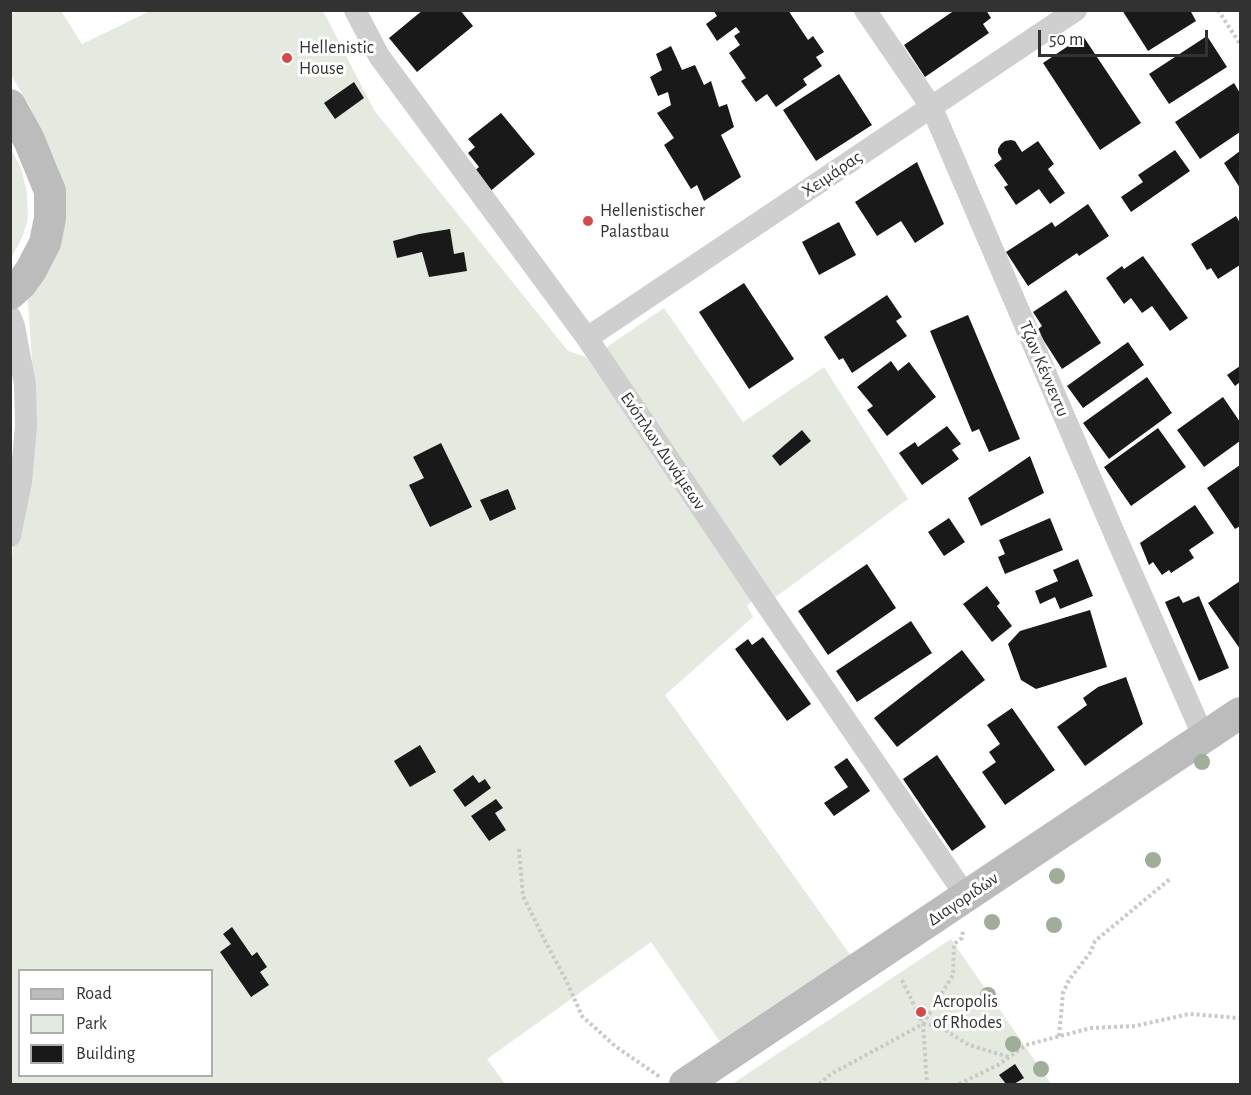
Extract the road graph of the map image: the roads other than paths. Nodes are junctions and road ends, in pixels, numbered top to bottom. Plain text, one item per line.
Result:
1 (355, 10) edge
2 (865, 10) edge
3 (1076, 10) edge
4 (10, 105) edge
5 (932, 108) junction
6 (10, 294) edge
7 (10, 316) edge
8 (587, 338) junction
9 (10, 536) edge
10 (1240, 713) edge
11 (1206, 736) junction
12 (966, 896) junction
13 (673, 1081) edge

1 - 8 street, Ενόπλων Δυνάμεων
2 - 5 street, Τζων Κέννεντυ
3 - 5 street, Χειμάρας
4 - 6 street
5 - 8 street, Χειμάρας
5 - 11 street, Τζων Κέννεντυ
7 - 9 street
8 - 12 street, Ενόπλων Δυνάμεων
10 - 11 street, Διαγοριδών
11 - 12 street, Διαγοριδών
12 - 13 street, Διαγοριδών

